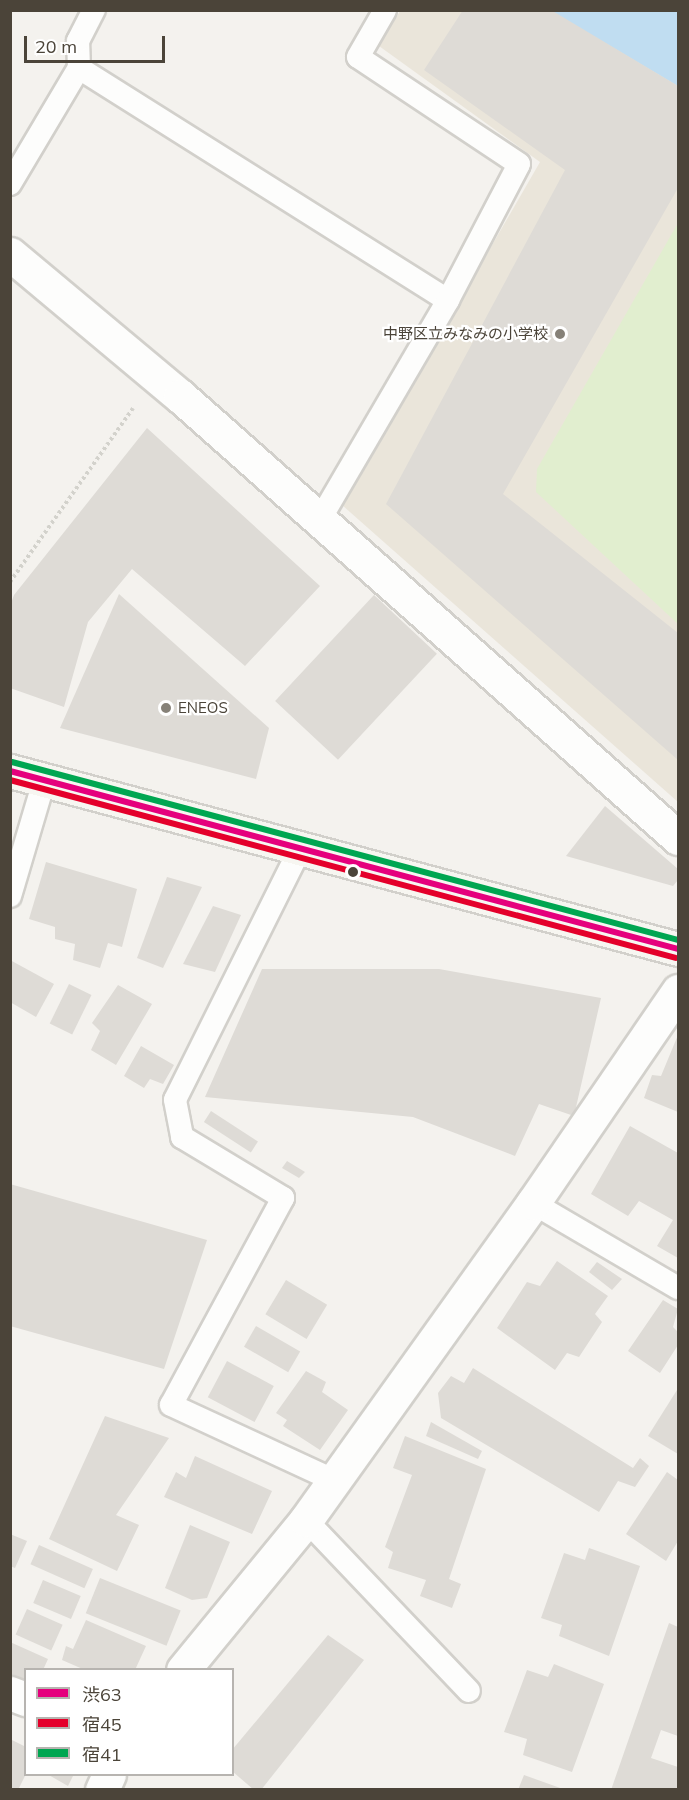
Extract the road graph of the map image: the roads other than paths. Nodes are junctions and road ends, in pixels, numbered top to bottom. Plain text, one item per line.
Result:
1 (94, 10) edge
2 (385, 10) edge
3 (79, 68) junction
4 (10, 184) edge
5 (10, 254) edge
6 (448, 300) junction
7 (319, 521) junction
8 (10, 771) edge
9 (44, 781) junction
10 (678, 838) edge
11 (300, 849) junction
12 (10, 896) edge
13 (678, 949) edge
14 (678, 991) edge
15 (533, 1203) junction
16 (678, 1288) edge
17 (333, 1480) junction
18 (306, 1520) junction
19 (185, 1668) edge
20 (469, 1691) dead end
21 (108, 1776) edge
22 (102, 1790) edge

1 - 3 lane
2 - 6 lane
3 - 4 lane
3 - 6 lane
5 - 7 street
6 - 7 lane
7 - 10 street
8 - 9 main road
9 - 11 main road
9 - 12 lane
11 - 13 main road
11 - 17 lane
14 - 15 street
15 - 16 lane
15 - 17 street
17 - 18 street
18 - 19 street
18 - 20 lane
21 - 22 street

